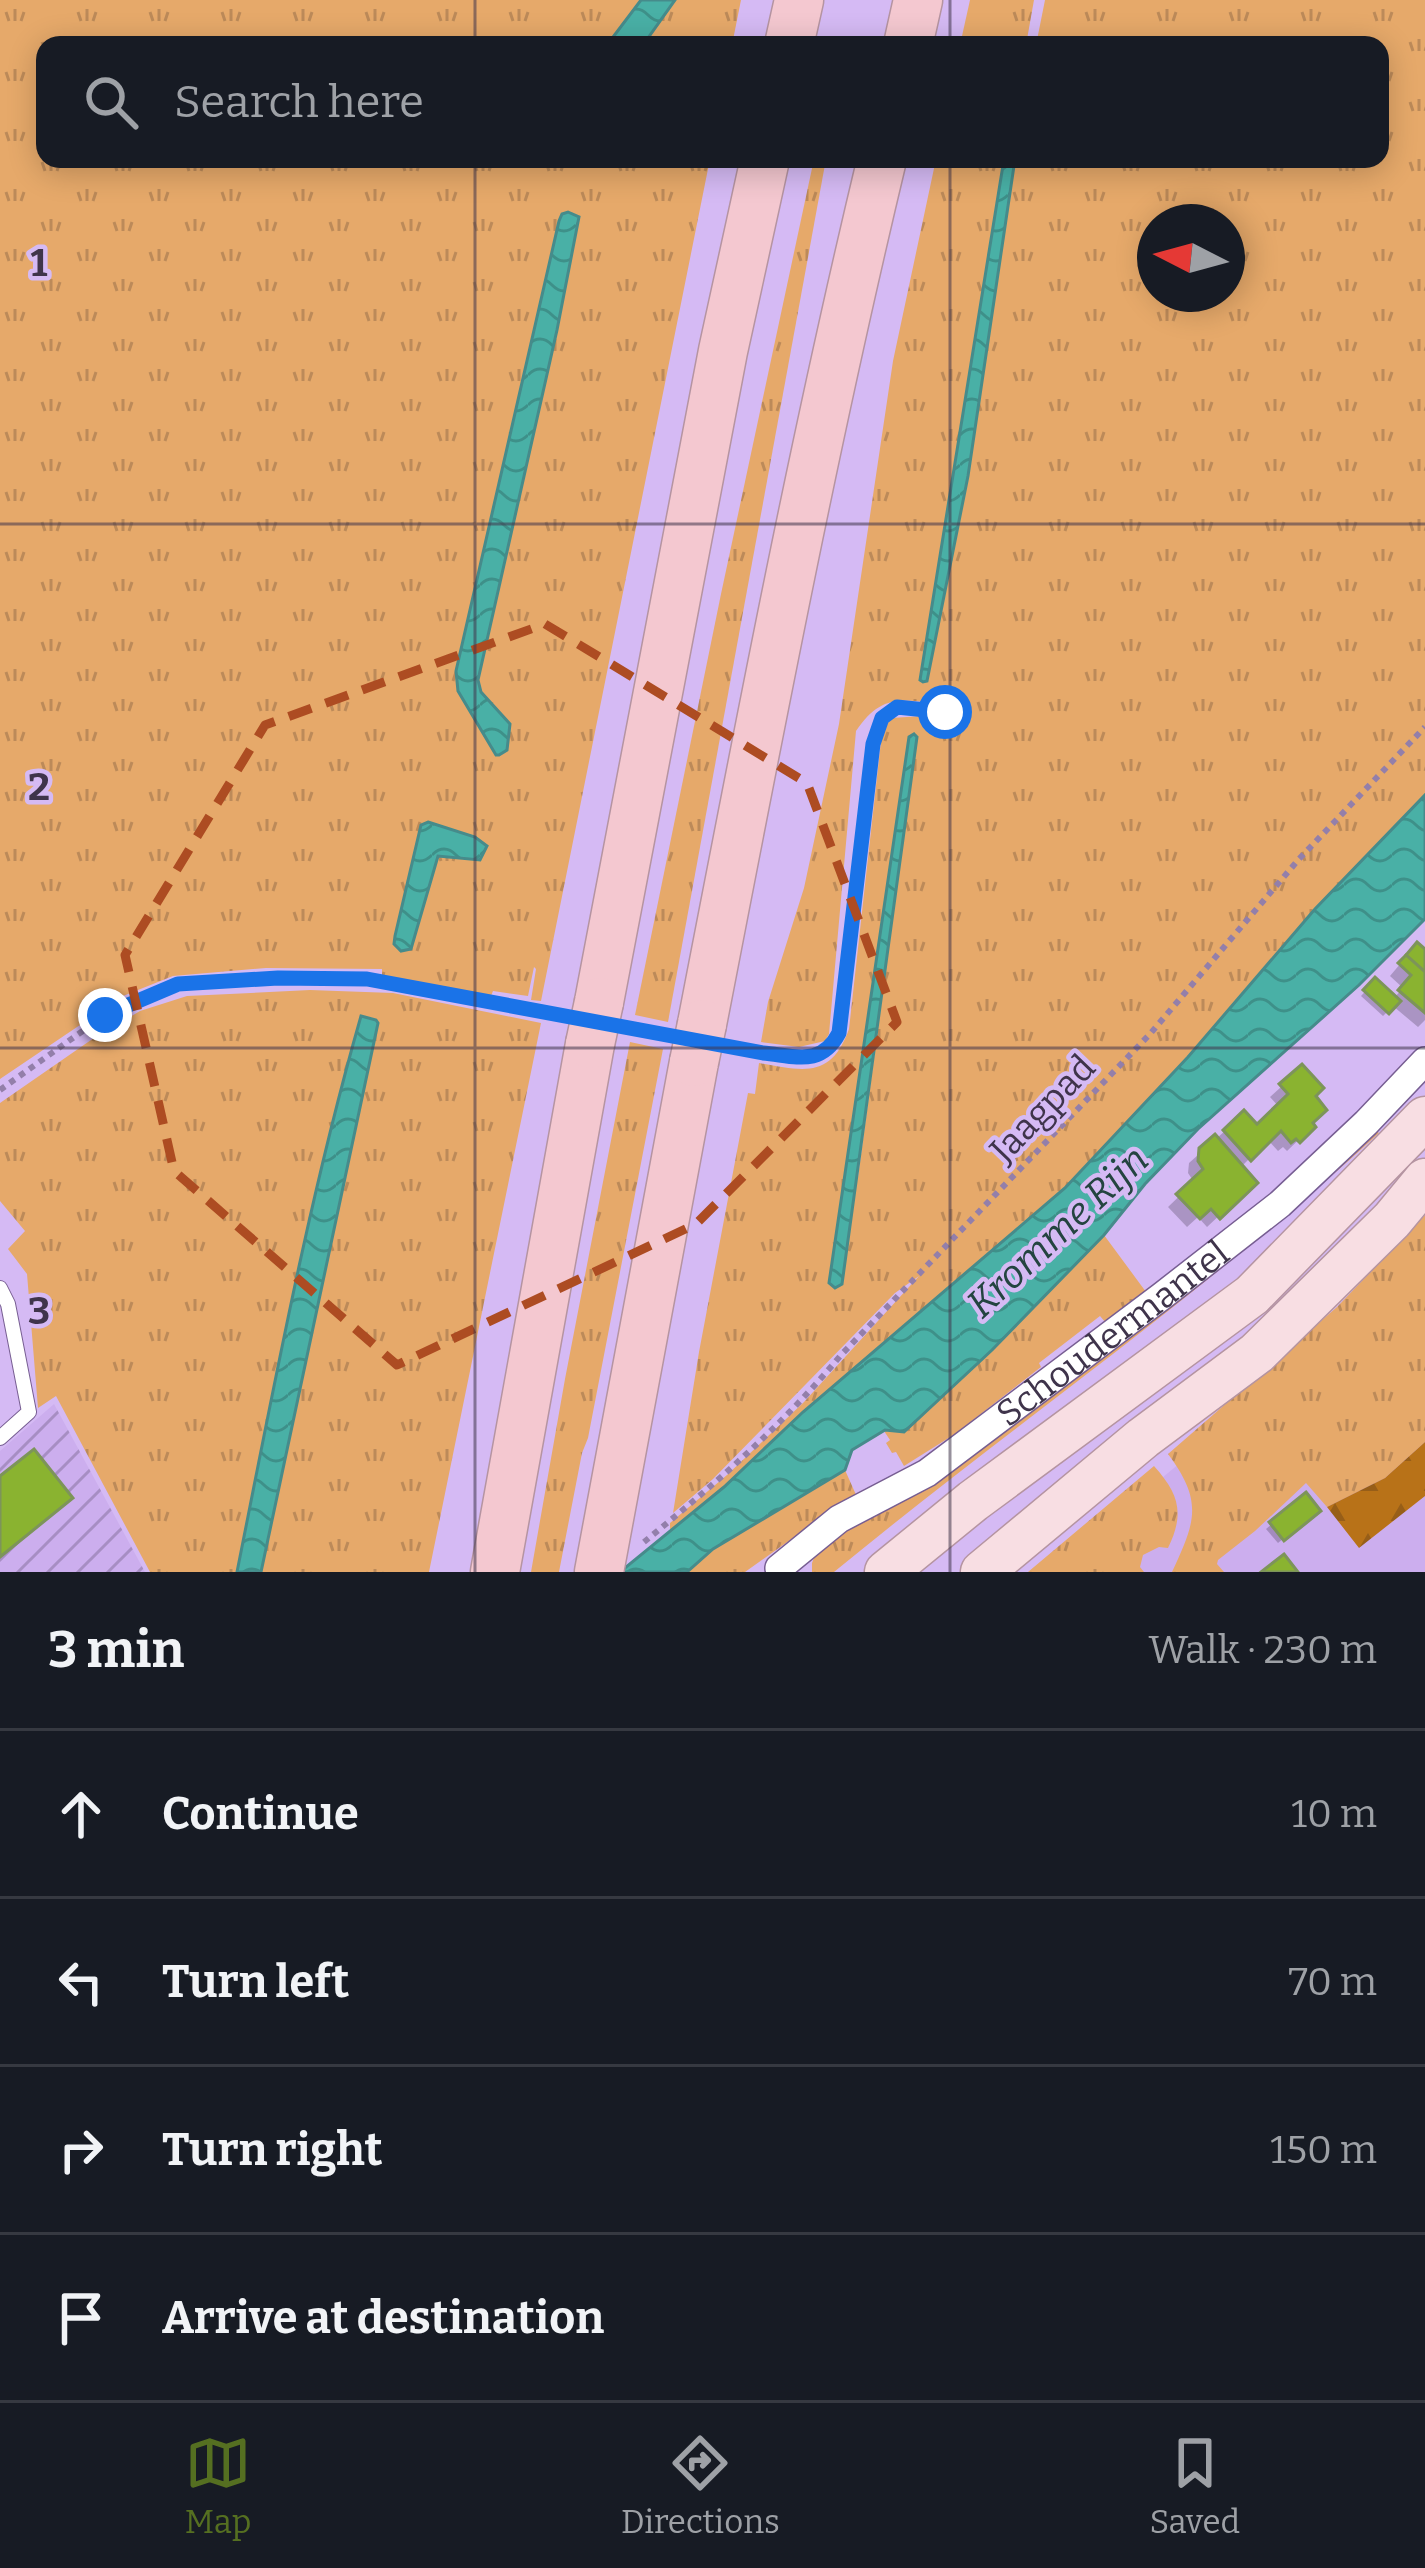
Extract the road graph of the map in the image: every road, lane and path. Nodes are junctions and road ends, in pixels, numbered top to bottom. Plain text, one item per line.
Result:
1 (799, 0) edge
2 (918, 0) edge
3 (791, 36) edge
4 (910, 36) edge
5 (763, 168) edge
6 (880, 168) edge
7 (945, 712) dead end
8 (1425, 727) edge
9 (596, 1022) junction
10 (701, 1042) junction
11 (1425, 1061) edge
12 (0, 1090) edge
13 (1425, 1118) edge
14 (1425, 1180) edge
15 (0, 1288) edge
16 (0, 1438) edge
17 (681, 1512) dead end
18 (603, 1552) edge
19 (495, 1572) edge
20 (782, 1572) edge
21 (886, 1572) edge
22 (982, 1572) edge

1 - 3 highway
2 - 4 highway
5 - 9 highway
6 - 10 highway
7 - 10 path
8 - 17 path, Jaagpad
9 - 10 path
9 - 12 path
9 - 19 highway
10 - 18 highway
11 - 20 street, Schoudermantel
13 - 21 main road, Schoudermantel
14 - 22 main road
15 - 16 lane

